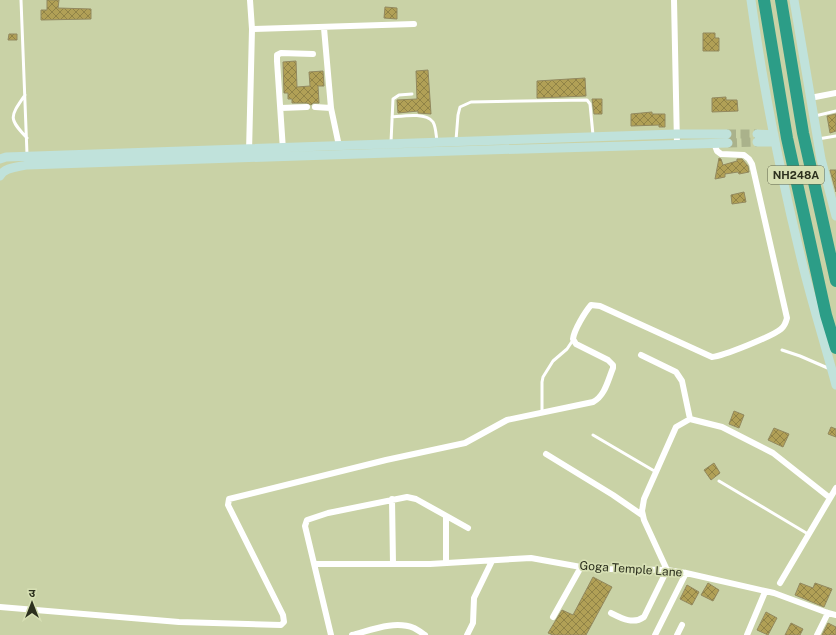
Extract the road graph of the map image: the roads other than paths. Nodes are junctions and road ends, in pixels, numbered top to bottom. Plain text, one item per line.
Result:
1 (21, 0) edge
2 (250, 0) edge
3 (674, 0) edge
4 (751, 0) edge
5 (764, 0) edge
6 (781, 0) edge
7 (794, 0) edge
8 (414, 24) dead end
9 (324, 28) junction
10 (252, 29) junction
11 (313, 54) dead end
12 (836, 93) edge
13 (412, 94) dead end
14 (25, 95) junction
15 (810, 98) junction
16 (315, 107) dead end
17 (281, 108) junction
18 (307, 108) dead end
19 (331, 108) junction
20 (836, 111) edge
21 (813, 116) junction
22 (392, 117) junction
23 (676, 134) junction
24 (593, 136) junction
25 (836, 136) edge
26 (27, 138) junction
27 (757, 138) tunnel mouth
28 (774, 138) junction
29 (817, 139) junction
30 (456, 142) junction
31 (438, 143) junction
32 (714, 143) junction
33 (677, 144) junction
34 (339, 146) junction
35 (249, 148) junction
36 (283, 148) junction
37 (391, 148) junction
38 (283, 157) junction
39 (0, 158) edge
40 (250, 158) junction
41 (27, 161) junction
42 (0, 176) edge
43 (835, 206) edge
44 (836, 216) edge
45 (836, 281) edge
46 (573, 340) junction
47 (836, 348) edge
48 (782, 350) dead end
49 (641, 355) dead end
50 (832, 370) junction
51 (836, 385) edge
52 (542, 413) junction
53 (690, 418) junction
54 (593, 435) dead end
55 (546, 454) dead end
56 (656, 472) junction
57 (719, 481) dead end
58 (836, 488) edge
59 (830, 498) junction
60 (392, 499) junction
61 (642, 515) junction
62 (446, 516) junction
63 (468, 528) dead end
64 (808, 534) junction
65 (492, 560) junction
66 (446, 563) junction
67 (314, 564) junction
68 (393, 564) junction
69 (580, 567) junction
70 (667, 570) junction
71 (686, 573) junction
72 (780, 583) dead end
73 (766, 592) junction
74 (0, 607) edge
75 (611, 613) dead end
76 (828, 613) junction
77 (836, 615) edge
78 (553, 617) dead end
79 (682, 625) dead end
80 (331, 635) edge
81 (352, 635) edge
82 (425, 635) edge
83 (466, 635) edge
84 (655, 635) edge
85 (677, 635) edge
86 (746, 635) edge
87 (818, 635) edge

1 - 14 lane
2 - 10 street
3 - 23 street
4 - 28 street
5 - 47 highway, NH248A
6 - 45 highway, NH248A
7 - 15 street
8 - 9 street
9 - 10 street
9 - 19 street
10 - 35 street
11 - 17 street
12 - 15 street
13 - 22 lane
14 - 26 lane
14 - 26 lane
15 - 21 street
16 - 19 street
17 - 18 street
17 - 36 street
19 - 34 street
20 - 21 lane
21 - 29 street
22 - 31 lane
22 - 37 lane
23 - 24 street
23 - 32 street
23 - 33 street
24 - 30 street
24 - 30 lane
25 - 29 lane
26 - 41 lane
27 - 28 street
28 - 50 street
29 - 43 street
30 - 31 street
31 - 37 street
32 - 33 street
32 - 46 street
33 - 37 street
34 - 36 street
34 - 37 street
35 - 36 street
35 - 40 street
35 - 41 street
36 - 38 street
37 - 38 street
38 - 40 street
39 - 41 street
40 - 41 street
41 - 42 street
43 - 44 street
46 - 52 lane
46 - 52 street
48 - 50 lane
49 - 53 street
50 - 51 street
52 - 74 street
53 - 56 street
53 - 59 street
54 - 56 lane
55 - 61 street
56 - 61 street
57 - 64 lane
58 - 59 street
59 - 64 street
60 - 62 street
60 - 67 street
60 - 68 street
61 - 70 street
62 - 63 street
62 - 66 street
64 - 72 street
65 - 66 street, Goga Temple Lane
65 - 69 street, Goga Temple Lane
65 - 83 street
66 - 68 street, Goga Temple Lane
67 - 68 street, Goga Temple Lane
67 - 80 street
69 - 70 street, Goga Temple Lane
69 - 78 street
70 - 71 street, Goga Temple Lane
70 - 75 street
71 - 73 street, Goga Temple Lane
71 - 84 street
73 - 76 street, Goga Temple Lane
73 - 86 street
76 - 77 street, Goga Temple Lane
76 - 87 street
79 - 85 street
81 - 82 street

